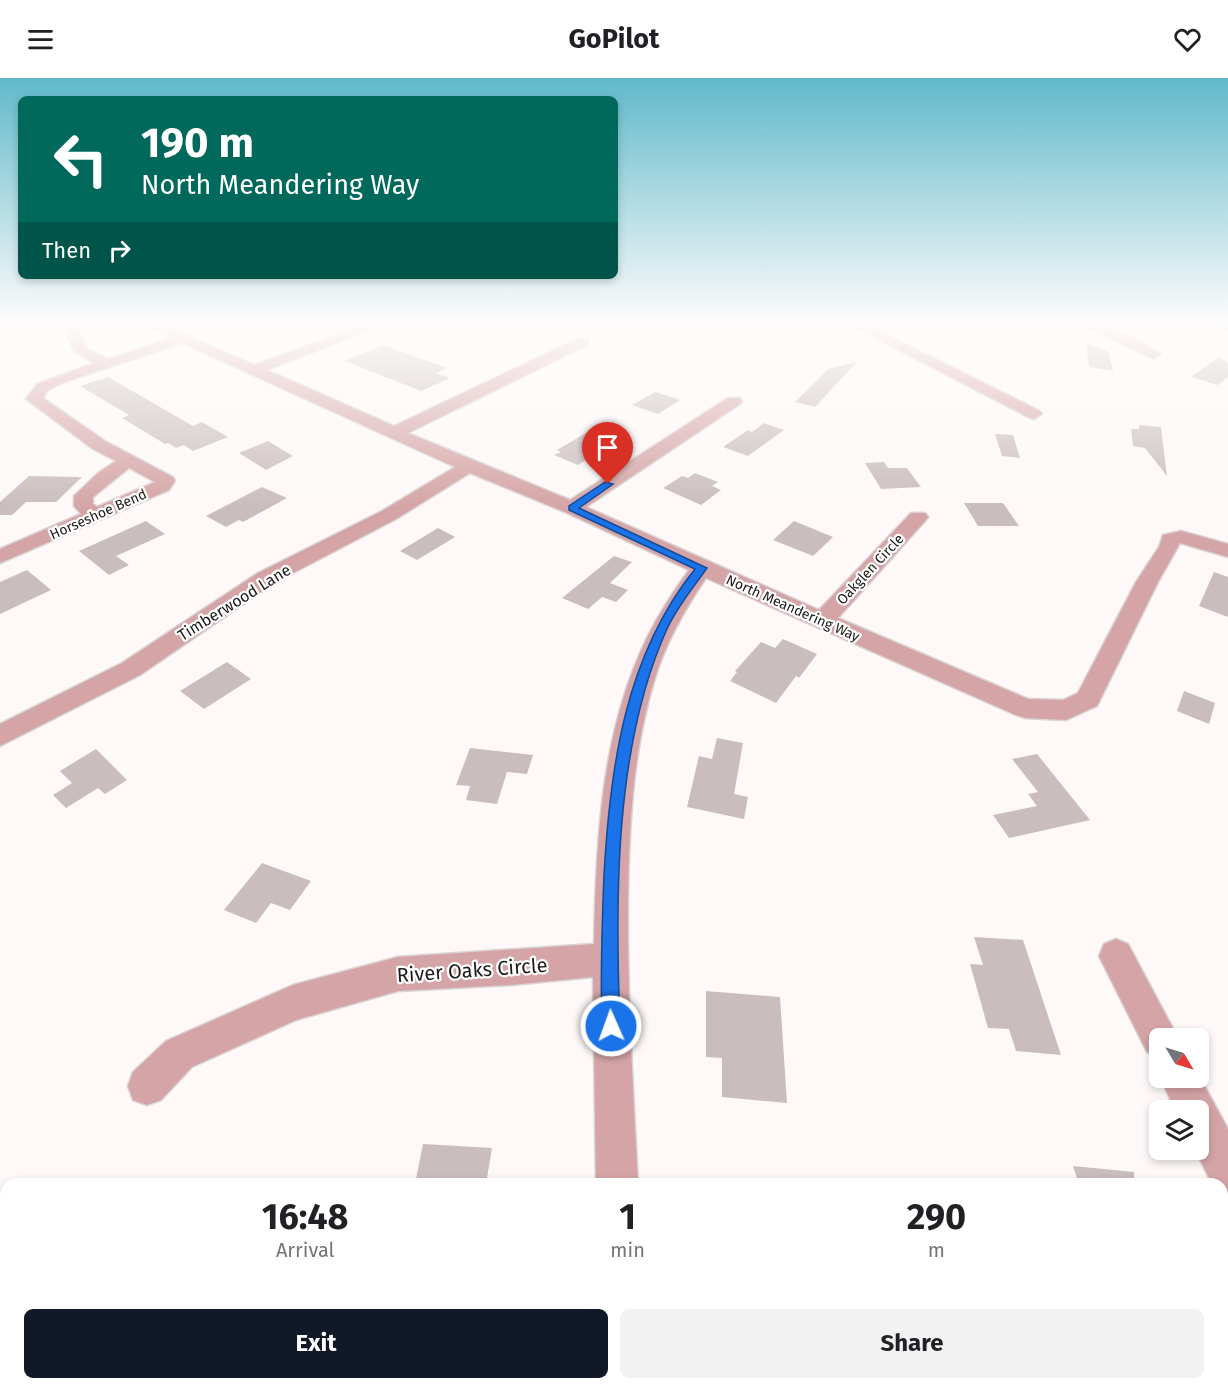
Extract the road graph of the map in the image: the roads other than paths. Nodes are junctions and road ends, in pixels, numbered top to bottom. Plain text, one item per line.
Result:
1 (46, 385) edge
2 (288, 385) edge
3 (493, 385) edge
4 (976, 385) edge
5 (734, 401) dead end
6 (1034, 414) dead end
7 (394, 433) junction
8 (129, 460) junction
9 (468, 466) junction
10 (572, 508) junction
11 (93, 514) junction
12 (918, 517) dead end
13 (1228, 551) edge
14 (0, 557) edge
15 (702, 568) junction
16 (822, 621) junction
17 (0, 736) edge
18 (1116, 956) dead end
19 (609, 959) junction
20 (1154, 1028) edge
21 (147, 1086) dead end
22 (1209, 1135) edge
23 (1228, 1171) edge
24 (617, 1178) edge

1 - 8 street, Horseshoe Bend
2 - 7 street, North Meandering Way
3 - 7 street
4 - 6 street
5 - 10 street
7 - 9 street, North Meandering Way
8 - 11 street
8 - 11 street, Horseshoe Bend
9 - 10 street, North Meandering Way
9 - 17 street, Timberwood Lane
10 - 15 street, North Meandering Way
11 - 14 street, Horseshoe Bend
12 - 16 street, Oakglen Circle
13 - 16 street, North Meandering Way
15 - 16 street, North Meandering Way
15 - 19 street
18 - 20 street
19 - 21 street, River Oaks Circle
19 - 24 street
22 - 23 street

